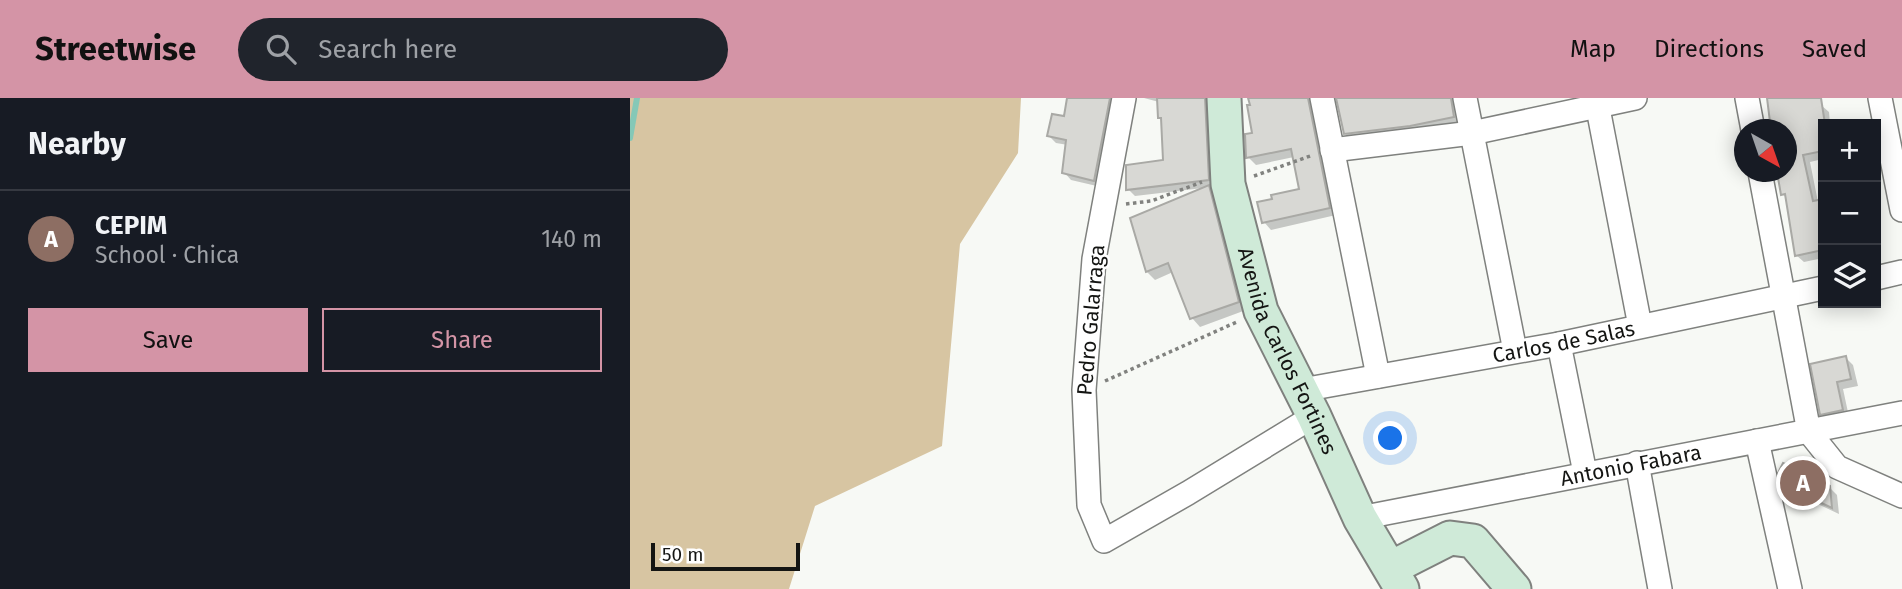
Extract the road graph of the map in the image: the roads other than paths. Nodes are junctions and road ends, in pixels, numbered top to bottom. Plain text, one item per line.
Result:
1 (1124, 98) edge
2 (1224, 98) edge
3 (1322, 98) edge
4 (1465, 98) edge
5 (1635, 98) edge
6 (1747, 98) edge
7 (1880, 98) edge
8 (1597, 102) edge
9 (1751, 119) edge
10 (1472, 133) junction
11 (1322, 153) junction
12 (1762, 182) edge
13 (1902, 210) edge
14 (1902, 272) edge
15 (1881, 277) edge
16 (1818, 289) edge
17 (1783, 296) junction
18 (1640, 326) junction
19 (1559, 344) junction
20 (1515, 351) junction
21 (1378, 376) junction
22 (1308, 403) junction
23 (1902, 413) edge
24 (1809, 432) junction
25 (1757, 441) junction
26 (1637, 463) junction
27 (1585, 473) junction
28 (1901, 501) edge
29 (1360, 518) junction
30 (1104, 541) joint
31 (1397, 578) edge
32 (1514, 589) edge
33 (1660, 589) edge
34 (1790, 589) edge

1 - 30 street, Pedro Galarraga
2 - 22 street, Avenida Carlos Fortines
3 - 11 street
4 - 10 street
5 - 8 street
6 - 9 street
7 - 13 street
8 - 10 street
8 - 18 street
10 - 11 street
10 - 20 street
11 - 21 street
12 - 17 street
14 - 15 street
16 - 17 street, Carlos de Salas
17 - 18 street, Carlos de Salas
17 - 24 street
18 - 19 street, Carlos de Salas
19 - 20 street, Carlos de Salas
19 - 27 street
20 - 21 street, Carlos de Salas
21 - 22 street, Carlos de Salas
22 - 29 street, Avenida Carlos Fortines
22 - 30 street, Carlos de Salas
23 - 24 street, Antonio Fabara
24 - 25 street, Antonio Fabara
24 - 28 street
25 - 26 street, Antonio Fabara
25 - 34 street
26 - 27 street, Antonio Fabara
26 - 33 street
27 - 29 street, Antonio Fabara
29 - 31 street, Avenida Carlos Fortines
31 - 32 street

